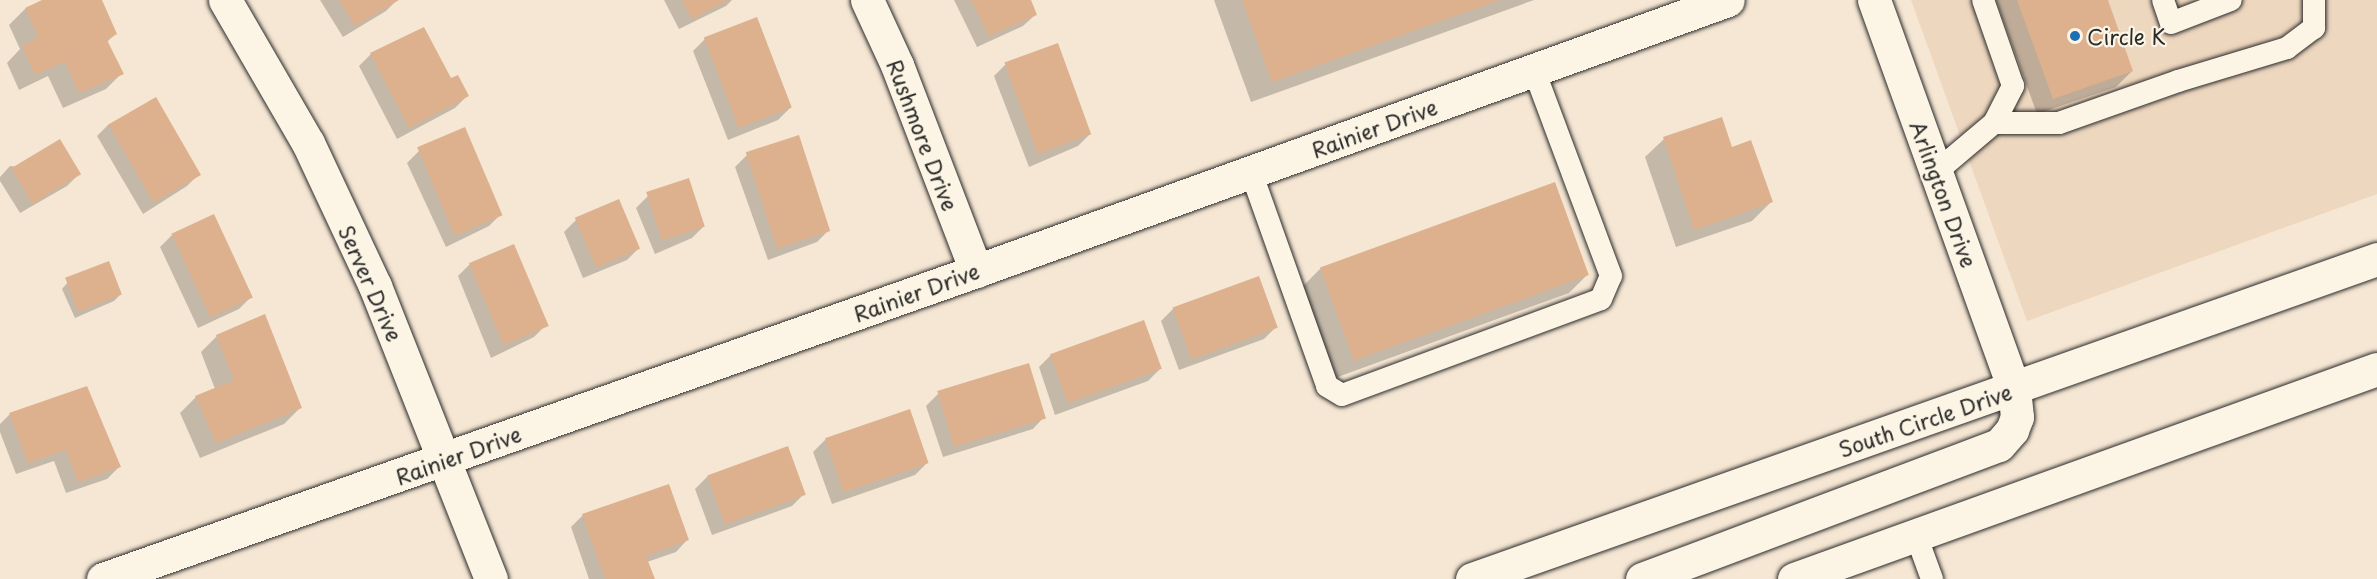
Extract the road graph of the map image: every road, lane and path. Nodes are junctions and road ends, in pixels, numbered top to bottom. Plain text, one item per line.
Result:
1 (225, 0) edge
2 (867, 0) edge
3 (1728, 0) edge
4 (1874, 0) edge
5 (1983, 0) edge
6 (2163, 0) edge
7 (2231, 0) edge
8 (2314, 0) edge
9 (1534, 70) junction
10 (1994, 123) junction
11 (1251, 172) junction
12 (1936, 172) junction
13 (2377, 259) edge
14 (976, 271) junction
15 (2377, 369) edge
16 (2013, 388) junction
17 (444, 460) junction
18 (1916, 535) junction
19 (103, 579) edge
20 (490, 579) edge
21 (1472, 579) edge
22 (1642, 579) edge
23 (1794, 579) edge
24 (1932, 579) edge

1 - 17 street, Server Drive
2 - 14 street, Rushmore Drive
3 - 9 street, Rainier Drive
4 - 12 street, Arlington Drive
5 - 10 lane
6 - 7 lane
8 - 10 lane
9 - 11 street, Rainier Drive
9 - 11 lane
10 - 12 lane
11 - 14 street, Rainier Drive
12 - 16 street, Arlington Drive
13 - 16 street, South Circle Drive
14 - 17 street, Rainier Drive
15 - 18 street
16 - 21 street, South Circle Drive
16 - 22 street, Arlington Drive
17 - 19 street, Rainier Drive
17 - 20 street, Server Drive
18 - 23 street
18 - 24 lane

